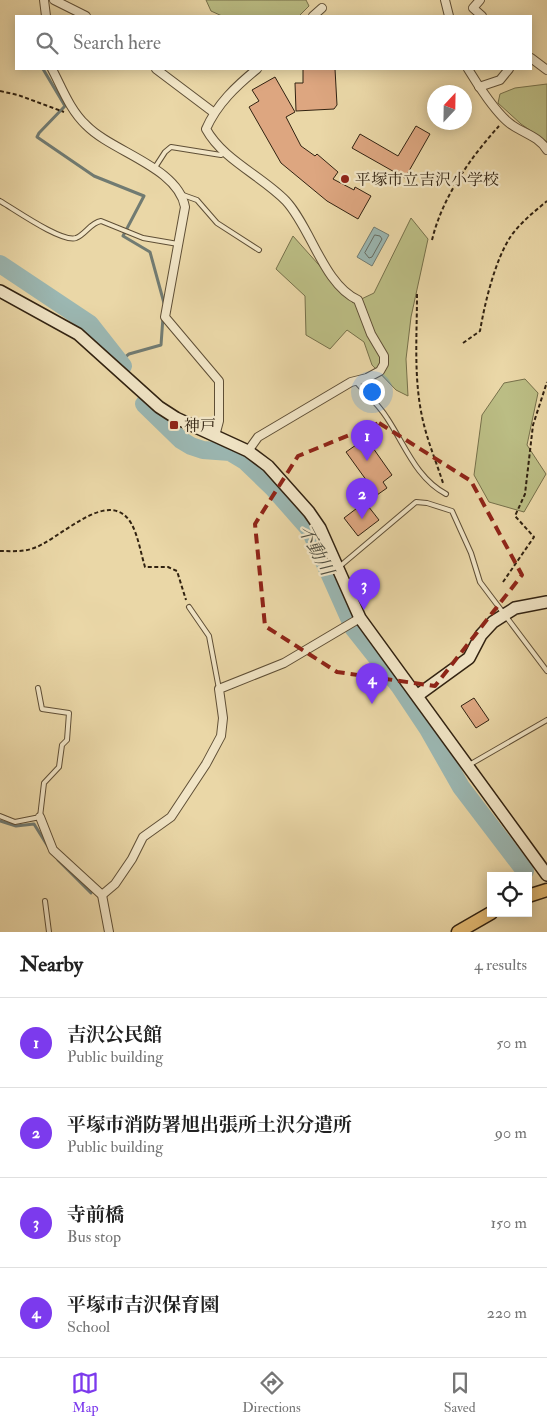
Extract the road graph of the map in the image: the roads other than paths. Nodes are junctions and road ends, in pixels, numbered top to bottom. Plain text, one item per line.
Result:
1 (44, 0) edge
2 (54, 0) edge
3 (445, 0) edge
4 (480, 0) edge
5 (322, 8) dead end
6 (46, 15) edge
7 (84, 15) edge
8 (314, 15) edge
9 (449, 15) edge
10 (481, 15) edge
11 (532, 59) edge
12 (53, 70) edge
13 (157, 70) edge
14 (256, 70) edge
15 (469, 70) edge
16 (508, 70) edge
17 (547, 70) edge
18 (479, 87) junction
19 (214, 112) junction
20 (547, 150) edge
21 (227, 152) junction
22 (154, 169) junction
23 (183, 195) junction
24 (0, 201) edge
25 (178, 244) junction
26 (259, 250) dead end
27 (0, 291) edge
28 (355, 380) junction
29 (215, 436) junction
30 (248, 451) junction
31 (446, 494) road end
32 (338, 568) junction
33 (547, 602) edge
34 (189, 607) road end
35 (504, 616) junction
36 (360, 618) junction
37 (547, 671) edge
38 (38, 688) dead end
39 (219, 689) junction
40 (418, 695) junction
41 (547, 720) edge
42 (469, 765) junction
43 (0, 816) edge
44 (40, 817) junction
45 (547, 875) edge
46 (547, 890) edge
47 (102, 895) junction
48 (532, 895) edge
49 (45, 901) dead end
50 (487, 915) edge
51 (49, 932) edge
52 (109, 932) edge
53 (458, 932) edge

1 - 6 street
2 - 7 street
3 - 9 street
4 - 10 street
5 - 8 street
11 - 17 street
12 - 22 street
13 - 19 street
14 - 19 street
15 - 18 street
16 - 18 street
18 - 20 street
19 - 21 street
21 - 22 lane
21 - 28 street
22 - 23 street
23 - 25 street
23 - 26 lane
24 - 25 lane
25 - 29 street
27 - 29 street
28 - 30 street
28 - 31 lane
29 - 30 street
30 - 32 street
32 - 35 lane
32 - 36 street
33 - 35 street
34 - 39 lane
35 - 37 lane
35 - 40 street
36 - 39 street
36 - 40 street
38 - 44 lane
39 - 47 street
40 - 42 street
41 - 42 lane
42 - 45 street
43 - 44 lane
44 - 47 street
46 - 48 main road
47 - 52 street
49 - 51 lane
50 - 53 main road

